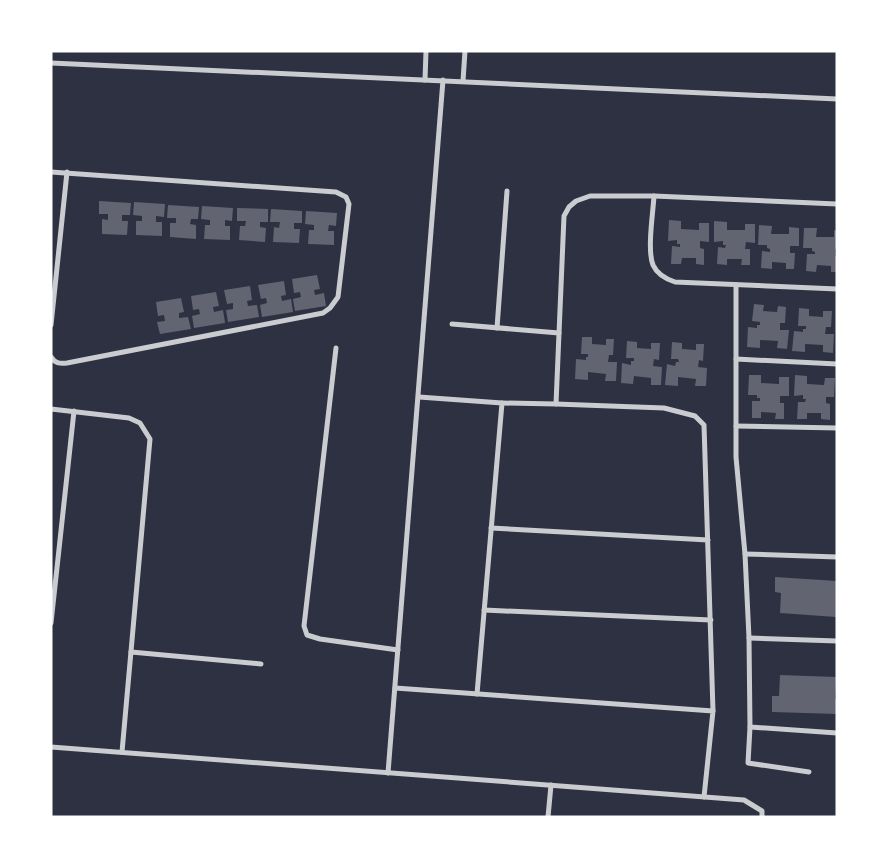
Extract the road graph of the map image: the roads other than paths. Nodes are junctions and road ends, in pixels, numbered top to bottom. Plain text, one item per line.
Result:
1 (426, 51) edge
2 (465, 51) edge
3 (51, 63) edge
4 (425, 80) junction
5 (443, 80) junction
6 (463, 81) junction
7 (837, 99) edge
8 (51, 172) edge
9 (67, 172) junction
10 (507, 191) dead end
11 (654, 196) junction
12 (837, 204) edge
13 (736, 285) junction
14 (837, 289) edge
15 (452, 324) dead end
16 (51, 326) edge
17 (496, 328) junction
18 (559, 333) junction
19 (336, 348) dead end
20 (51, 356) edge
21 (736, 359) junction
22 (837, 364) edge
23 (419, 397) junction
24 (502, 404) junction
25 (556, 404) junction
26 (51, 409) edge
27 (74, 411) junction
28 (736, 426) junction
29 (837, 428) edge
30 (491, 528) junction
31 (708, 540) junction
32 (745, 554) junction
33 (837, 558) edge
34 (484, 610) junction
35 (710, 620) junction
36 (51, 623) edge
37 (749, 638) junction
38 (837, 641) edge
39 (398, 650) junction
40 (131, 652) junction
41 (261, 664) dead end
42 (395, 688) junction
43 (477, 694) junction
44 (713, 712) junction
45 (750, 727) junction
46 (837, 733) edge
47 (51, 747) edge
48 (122, 752) junction
49 (809, 772) dead end
50 (388, 773) junction
51 (551, 785) junction
52 (704, 797) junction
53 (548, 817) edge
54 (762, 817) edge

1 - 4 street
2 - 6 street
3 - 4 street
4 - 5 street
5 - 6 street
5 - 23 street
6 - 7 street
8 - 9 street
9 - 16 street
9 - 20 street
10 - 17 street
11 - 12 street
11 - 13 street
11 - 18 street
13 - 14 street
13 - 21 street
15 - 17 street
17 - 18 street
18 - 25 street
19 - 39 street
21 - 22 street
21 - 28 street
23 - 24 street
23 - 39 street
24 - 25 street
24 - 30 street
25 - 31 street
26 - 27 street
27 - 36 street
27 - 40 street
28 - 29 street
28 - 32 street
30 - 31 street
30 - 34 street
31 - 35 street
32 - 33 street
32 - 37 street
34 - 35 street
34 - 43 street
35 - 44 street
37 - 38 street
37 - 45 street
39 - 42 street
40 - 41 street
40 - 48 street
42 - 43 street
42 - 50 street
43 - 44 street
44 - 52 street
45 - 46 street
45 - 49 street
47 - 48 street
48 - 50 street
50 - 51 street
51 - 52 street
51 - 53 street
52 - 54 street

